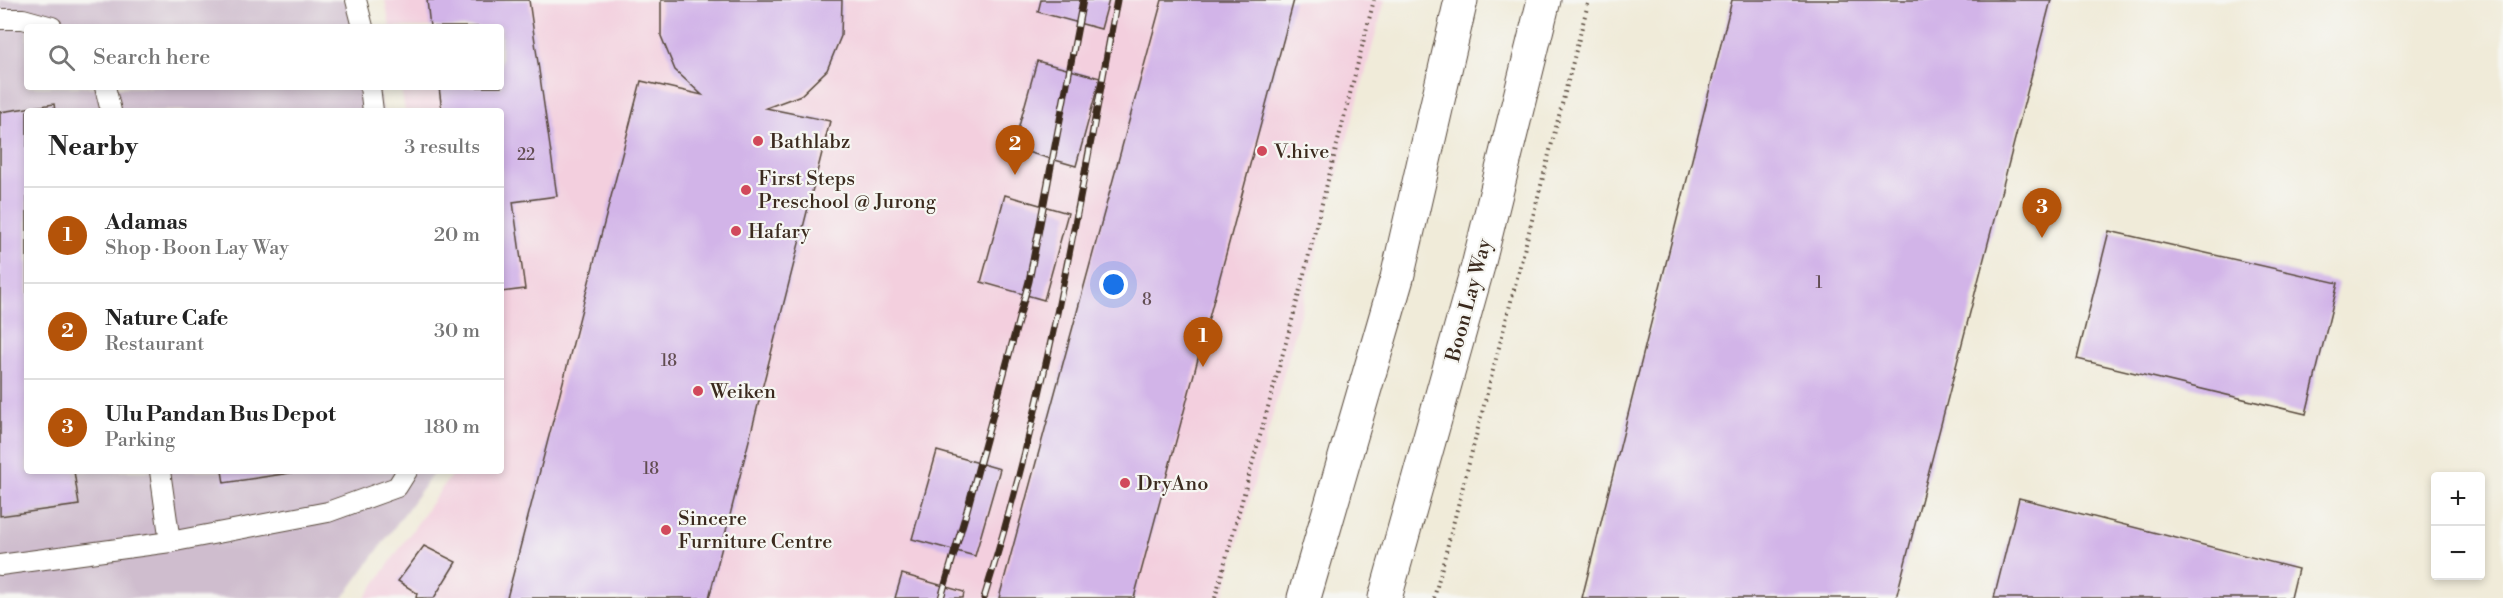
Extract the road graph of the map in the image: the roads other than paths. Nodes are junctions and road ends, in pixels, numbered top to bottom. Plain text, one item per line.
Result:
1 (356, 0) edge
2 (1461, 0) edge
3 (1544, 0) edge
4 (0, 20) edge
5 (41, 24) edge
6 (362, 24) edge
7 (106, 90) edge
8 (370, 90) edge
9 (110, 108) edge
10 (373, 108) edge
11 (160, 474) edge
12 (405, 474) edge
13 (170, 542) junction
14 (0, 565) edge
15 (1304, 598) edge
16 (1385, 598) edge

1 - 6 lane
2 - 15 main road
3 - 16 main road, Boon Lay Way
4 - 5 lane
7 - 9 lane
8 - 10 lane
11 - 13 lane
12 - 13 lane
13 - 14 lane

